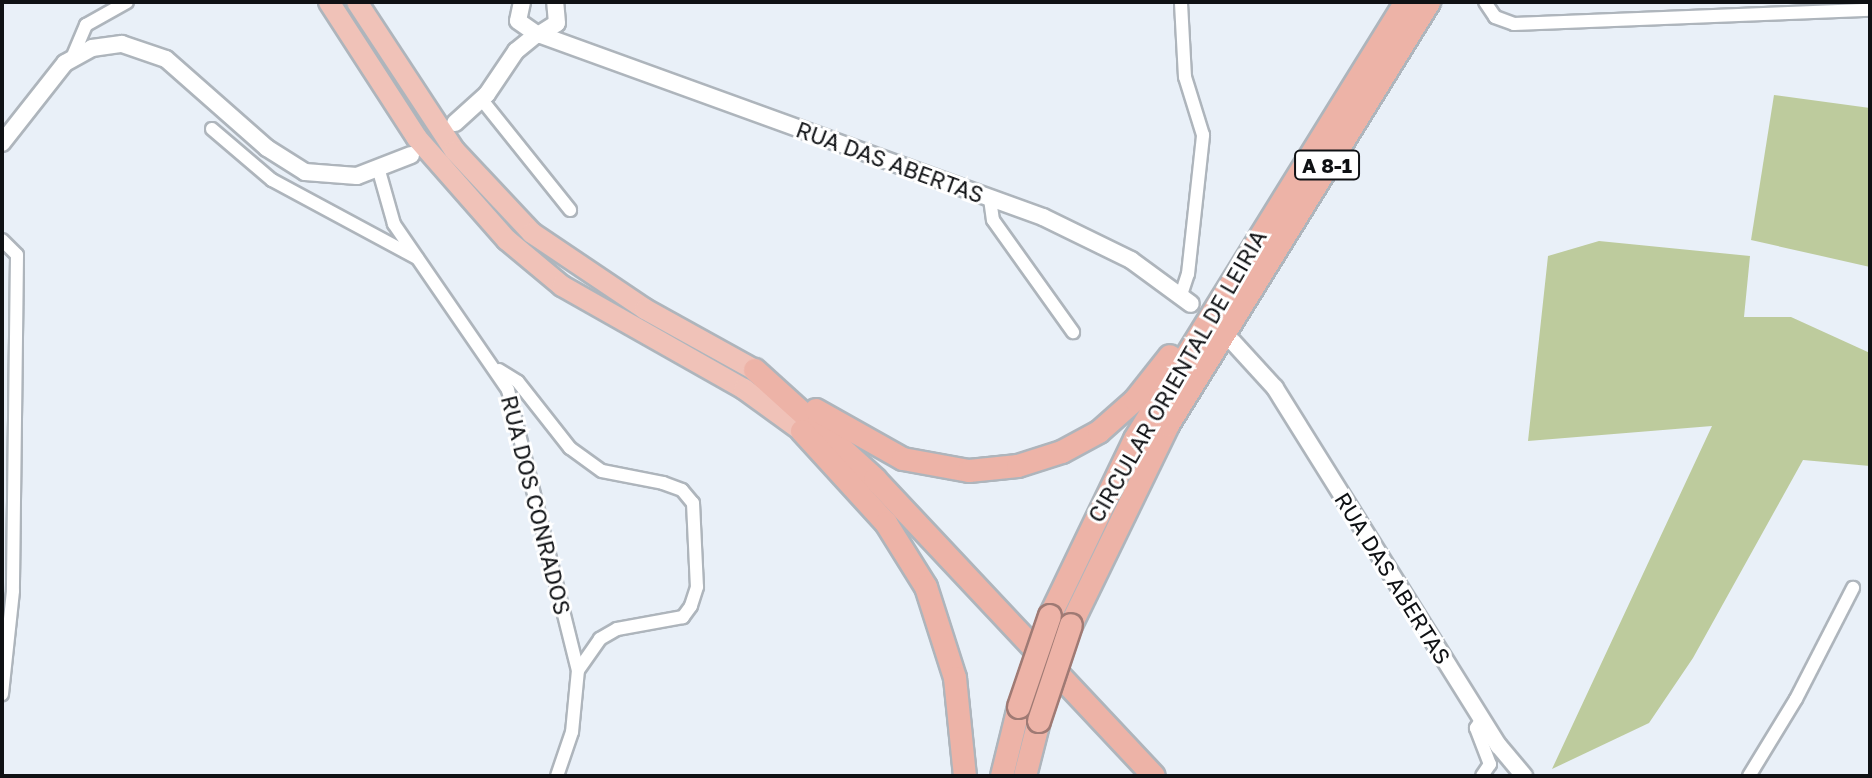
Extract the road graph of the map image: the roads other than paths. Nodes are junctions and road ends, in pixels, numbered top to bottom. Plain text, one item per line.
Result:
1 (127, 2) edge
2 (329, 2) edge
3 (357, 2) edge
4 (1181, 2) edge
5 (1406, 2) edge
6 (1429, 2) edge
7 (1485, 2) edge
8 (518, 10) edge
9 (559, 10) edge
10 (1870, 10) edge
11 (538, 35) junction
12 (574, 47) junction
13 (516, 51) junction
14 (72, 58) junction
15 (482, 100) junction
16 (455, 123) dead end
17 (212, 129) dead end
18 (2, 143) edge
19 (411, 155) dead end
20 (379, 171) junction
21 (990, 199) junction
22 (570, 210) dead end
23 (2, 240) edge
24 (417, 258) junction
25 (1220, 296) junction
26 (1186, 300) joint
27 (1073, 332) dead end
28 (1233, 342) dead end
29 (497, 369) junction
30 (755, 370) junction
31 (802, 431) junction
32 (1853, 588) dead end
33 (578, 670) junction
34 (2, 694) edge
35 (1482, 719) junction
36 (1026, 773) edge
37 (557, 776) edge
38 (965, 776) edge
39 (1002, 776) edge
40 (1134, 776) edge
41 (1154, 776) edge
42 (1482, 776) edge
43 (1524, 776) edge
44 (1749, 776) edge

1 - 14 street
2 - 31 highway
3 - 30 highway
4 - 26 street
5 - 25 highway, CIRCULAR ORIENTAL DE LEIRIA / A 8-1
6 - 36 highway, CIRCULAR ORIENTAL DE LEIRIA / A 8-1, bridge
7 - 10 street
8 - 11 street, RUA DAS ABERTAS
8 - 13 street
9 - 11 street
9 - 12 street
11 - 12 street, RUA DAS ABERTAS
11 - 13 street
12 - 21 street, RUA DAS ABERTAS
13 - 15 street
14 - 18 street
14 - 20 street
15 - 16 street
15 - 22 street
17 - 24 street
19 - 20 street
20 - 24 street, RUA DOS CONRADOS
21 - 26 street, RUA DAS ABERTAS
21 - 27 street
23 - 34 street
24 - 29 street, RUA DOS CONRADOS
25 - 30 highway
25 - 39 highway, CIRCULAR ORIENTAL DE LEIRIA / A 8-1, bridge
28 - 35 street, RUA DAS ABERTAS
29 - 33 street, RUA DOS CONRADOS
29 - 33 street
30 - 41 highway
31 - 38 highway
31 - 40 highway
32 - 44 street
33 - 37 street, RUA DOS CONRADOS
35 - 42 street
35 - 43 street, RUA DAS ABERTAS

